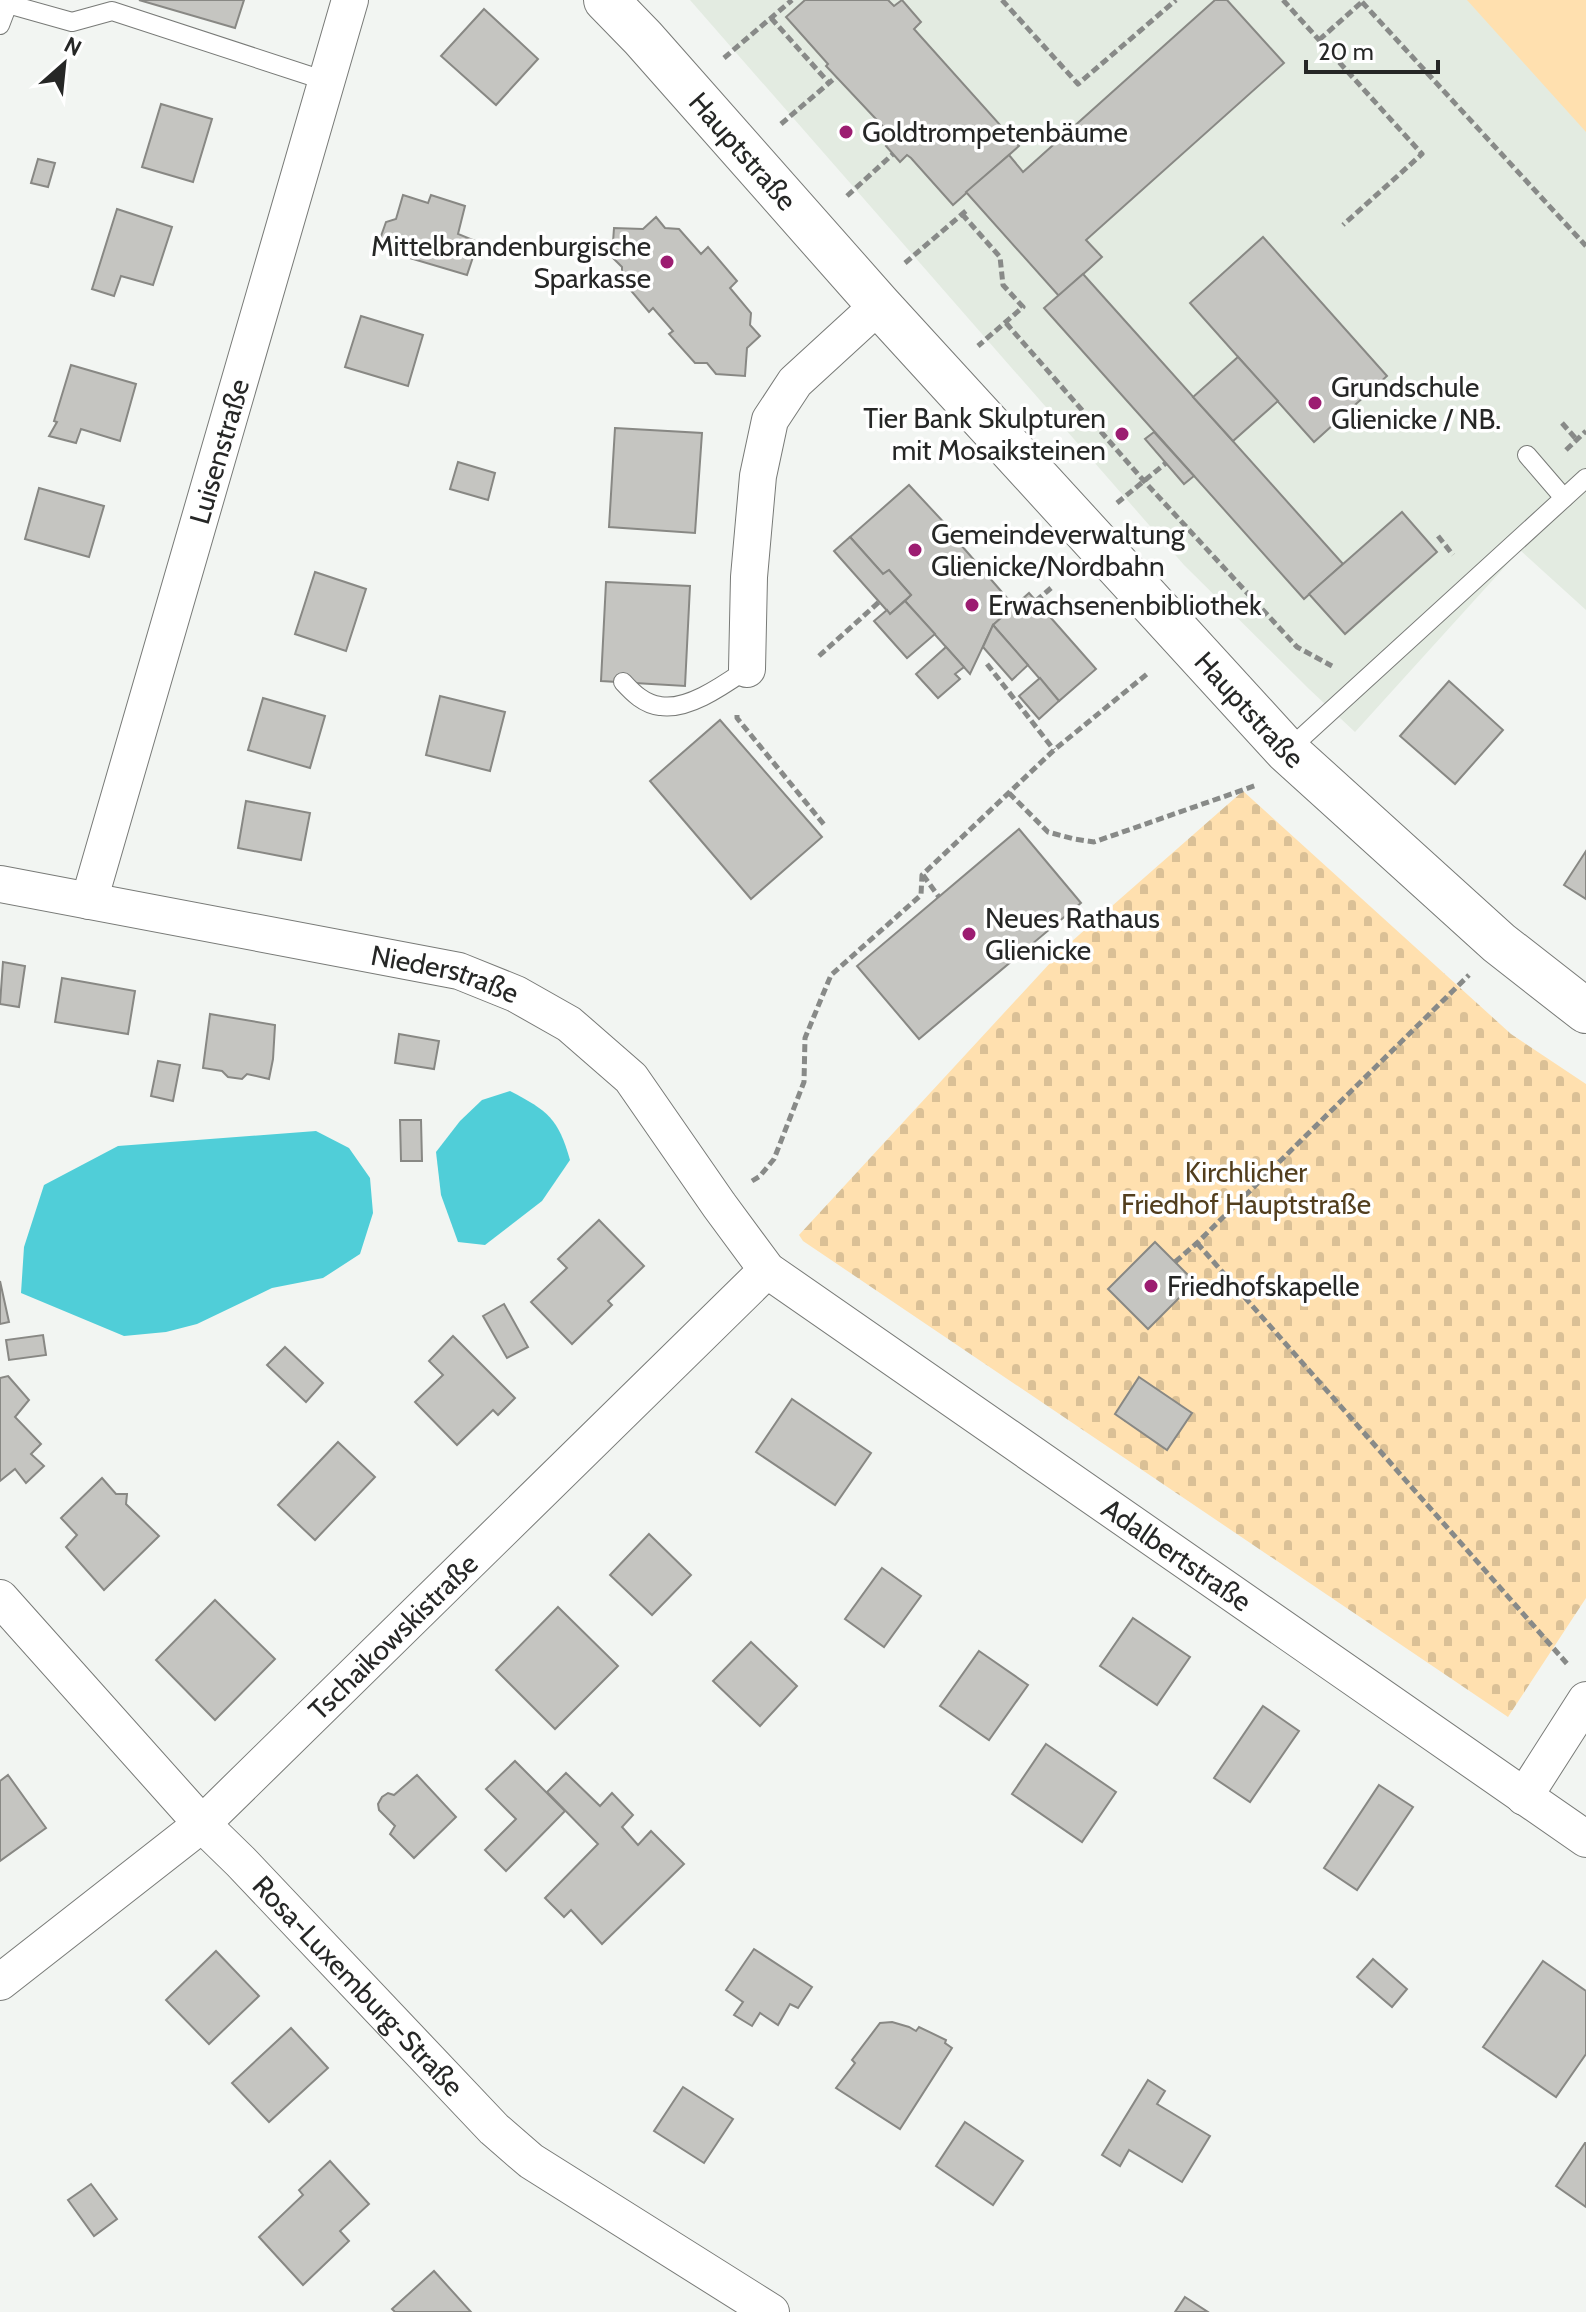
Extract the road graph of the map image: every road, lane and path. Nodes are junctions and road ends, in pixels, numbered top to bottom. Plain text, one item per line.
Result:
1 (350, 0) edge
2 (606, 0) edge
3 (792, 0) edge
4 (1002, 0) edge
5 (1176, 0) edge
6 (1283, 0) edge
7 (1363, 1) edge
8 (771, 18) junction
9 (0, 25) edge
10 (1319, 40) junction
11 (724, 58) dead end
12 (836, 77) dead end
13 (326, 81) junction
14 (829, 83) junction
15 (781, 124) dead end
16 (893, 154) dead end
17 (847, 196) dead end
18 (1343, 225) dead end
19 (1586, 246) edge
20 (905, 263) dead end
21 (879, 305) junction
22 (1006, 323) junction
23 (978, 346) dead end
24 (1562, 423) dead end
25 (1577, 440) dead end
26 (1527, 455) dead end
27 (1166, 463) dead end
28 (1586, 478) edge
29 (1144, 481) junction
30 (1564, 498) junction
31 (1116, 504) dead end
32 (1438, 536) dead end
33 (1453, 555) dead end
34 (1051, 588) dead end
35 (1036, 601) dead end
36 (879, 602) dead end
37 (819, 656) dead end
38 (987, 664) dead end
39 (1332, 666) dead end
40 (747, 669) joint
41 (1147, 674) dead end
42 (623, 682) dead end
43 (740, 707) dead end
44 (1054, 750) junction
45 (1287, 751) junction
46 (1259, 784) dead end
47 (1009, 793) junction
48 (964, 821) dead end
49 (826, 827) dead end
50 (970, 829) junction
51 (922, 875) junction
52 (0, 884) edge
53 (939, 897) dead end
54 (89, 901) junction
55 (1457, 986) dead end
56 (1586, 1011) edge
57 (719, 1205) junction
58 (1197, 1243) junction
59 (1175, 1262) dead end
60 (767, 1270) junction
61 (0, 1598) edge
62 (1582, 1688) edge
63 (1524, 1797) junction
64 (202, 1824) junction
65 (1586, 1839) edge
66 (0, 1982) edge
67 (771, 2312) edge

1 - 13 street, Luisenstraße
2 - 21 street, Hauptstraße
3 - 8 path
4 - 5 path
6 - 10 path
7 - 10 path
7 - 19 path
8 - 11 path
8 - 14 path
9 - 13 lane
10 - 18 path
12 - 14 path
13 - 54 street, Luisenstraße
14 - 15 path
16 - 17 path
20 - 22 path
21 - 40 street
21 - 45 street, Hauptstraße
22 - 23 path
22 - 29 path
24 - 25 path
26 - 30 lane
27 - 29 path
28 - 30 lane
29 - 31 path
29 - 39 path
30 - 45 lane
32 - 33 path
34 - 35 path
36 - 37 path
38 - 44 path
40 - 42 lane
41 - 44 path
43 - 49 path
44 - 47 path
45 - 56 street, Hauptstraße
46 - 47 path
47 - 50 path
48 - 50 path
50 - 51 path
51 - 53 path
51 - 57 path
52 - 54 street, Niederstraße
54 - 57 street, Niederstraße
55 - 58 path
57 - 60 street, Niederstraße
58 - 59 path
58 - 62 path
60 - 63 street, Adalbertstraße
60 - 64 street, Tschaikowskistraße
61 - 64 street, Rosa-Luxemburg-Straße
62 - 63 street
63 - 65 street, Adalbertstraße
64 - 66 street, Tschaikowskistraße
64 - 67 street, Rosa-Luxemburg-Straße

